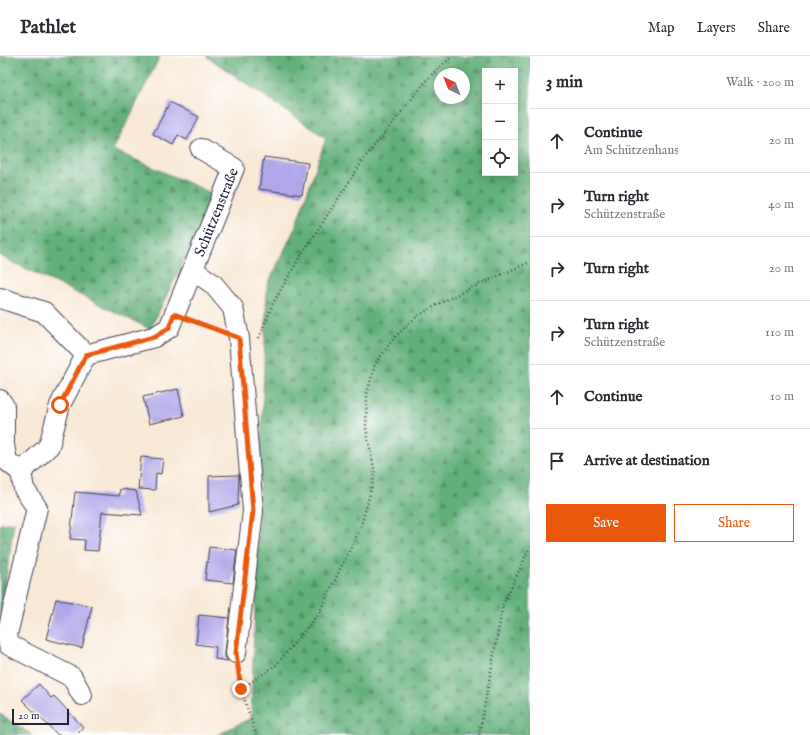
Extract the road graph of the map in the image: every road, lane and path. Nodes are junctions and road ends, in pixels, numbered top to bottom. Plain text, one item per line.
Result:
1 (452, 56) edge
2 (201, 149) dead end
3 (530, 262) edge
4 (193, 270) junction
5 (0, 298) edge
6 (174, 314) junction
7 (240, 345) junction
8 (86, 355) junction
9 (0, 400) edge
10 (21, 472) junction
11 (530, 547) edge
12 (236, 653) joint
13 (241, 689) junction
14 (82, 695) dead end
15 (256, 735) edge
16 (480, 735) edge

1 - 7 path
2 - 4 street, Schützenstraße
3 - 13 path
4 - 6 street, Schützenstraße
4 - 7 street, Schützenstraße
5 - 8 street
6 - 7 path
6 - 8 street, Schützenstraße
7 - 12 street, Schützenstraße
8 - 10 street
9 - 10 street
10 - 14 street
11 - 16 path
12 - 13 path
13 - 15 path

